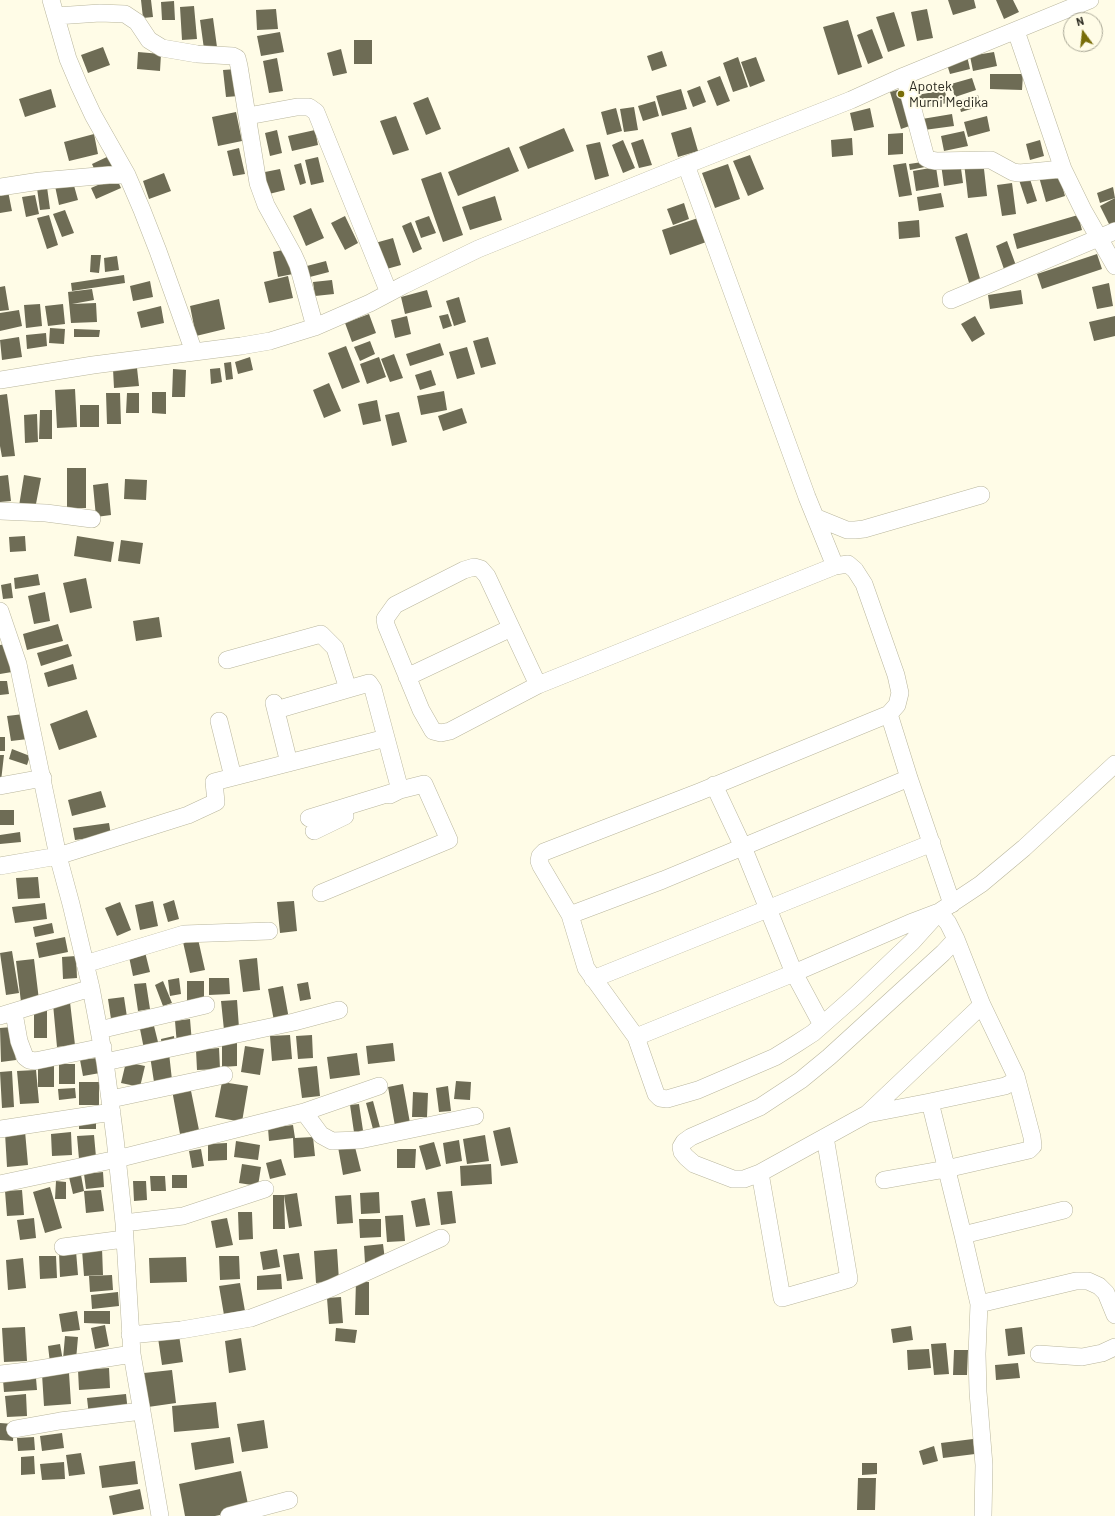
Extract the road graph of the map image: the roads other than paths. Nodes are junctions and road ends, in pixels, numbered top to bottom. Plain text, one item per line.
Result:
1 (1090, 0) edge
2 (1069, 4) edge
3 (53, 8) edge
4 (1016, 31) junction
5 (904, 76) junction
6 (248, 116) junction
7 (686, 165) junction
8 (1063, 170) junction
9 (127, 175) junction
10 (0, 187) edge
11 (1115, 231) edge
12 (1098, 238) junction
13 (1115, 266) edge
14 (389, 293) junction
15 (951, 300) dead end
16 (315, 327) junction
17 (194, 352) junction
18 (0, 380) edge
19 (981, 495) dead end
20 (0, 511) edge
21 (815, 517) junction
22 (92, 519) dead end
23 (835, 566) junction
24 (0, 611) edge
25 (511, 628) junction
26 (227, 660) dead end
27 (407, 677) junction
28 (538, 685) junction
29 (348, 689) junction
30 (889, 714) junction
31 (219, 721) dead end
32 (386, 738) junction
33 (289, 763) junction
34 (1115, 764) edge
35 (233, 777) junction
36 (43, 778) junction
37 (909, 778) junction
38 (714, 785) junction
39 (0, 786) edge
40 (400, 790) junction
41 (312, 824) dead end
42 (932, 843) junction
43 (743, 847) junction
44 (58, 856) junction
45 (0, 866) edge
46 (321, 893) dead end
47 (769, 908) junction
48 (945, 914) junction
49 (570, 915) junction
50 (269, 931) dead end
51 (956, 939) junction
52 (85, 964) junction
53 (794, 973) junction
54 (593, 979) junction
55 (91, 988) junction
56 (206, 1005) dead end
57 (982, 1005) junction
58 (339, 1010) dead end
59 (7, 1015) edge
60 (822, 1026) junction
61 (99, 1030) junction
62 (636, 1037) junction
63 (104, 1055) junction
64 (224, 1075) dead end
65 (1016, 1076) junction
66 (379, 1086) dead end
67 (930, 1102) junction
68 (112, 1106) junction
69 (304, 1112) junction
70 (867, 1114) junction
71 (475, 1116) dead end
72 (0, 1128) edge
73 (825, 1137) junction
74 (117, 1160) junction
75 (946, 1169) junction
76 (760, 1173) junction
77 (884, 1180) dead end
78 (0, 1184) edge
79 (265, 1189) dead end
80 (1064, 1210) dead end
81 (124, 1231) junction
82 (963, 1235) junction
83 (441, 1238) dead end
84 (63, 1247) dead end
85 (979, 1304) junction
86 (1115, 1315) edge
87 (130, 1335) junction
88 (1115, 1347) edge
89 (132, 1354) junction
90 (1039, 1354) dead end
91 (0, 1374) edge
92 (142, 1411) junction
93 (15, 1428) dead end
94 (290, 1500) dead end
95 (160, 1516) edge
96 (229, 1516) edge
97 (983, 1516) edge

1 - 2 street
2 - 4 street
3 - 6 street
3 - 9 street
4 - 5 street
4 - 8 street
5 - 7 street
5 - 8 street
6 - 14 street
6 - 16 street
7 - 14 street
7 - 21 street
8 - 12 street
9 - 10 street
9 - 17 street
11 - 12 street
12 - 13 street
12 - 15 street
14 - 16 street
16 - 17 street
17 - 18 street
19 - 21 street
20 - 22 street
21 - 23 street
23 - 28 street
23 - 30 street
24 - 36 street
25 - 27 street
25 - 27 street
25 - 28 street
26 - 29 street
27 - 28 street
29 - 32 street
29 - 33 street
30 - 37 street
30 - 38 street
31 - 35 street
32 - 33 street
32 - 40 street
33 - 35 street
34 - 48 street
35 - 44 street
36 - 39 street
36 - 44 street
37 - 42 street
37 - 43 street
38 - 43 street
38 - 49 street
40 - 41 street
40 - 46 street
42 - 47 street
42 - 48 street
43 - 47 street
43 - 49 street
44 - 45 street
44 - 52 street
47 - 53 street
47 - 54 street
48 - 51 street
48 - 53 street
48 - 60 street
49 - 54 street
50 - 52 street
51 - 57 street
51 - 76 street
52 - 55 street
53 - 60 street
53 - 62 street
54 - 62 street
55 - 59 street
55 - 61 street
56 - 61 street
57 - 65 street
57 - 70 street
58 - 63 street
59 - 63 street
60 - 62 street
61 - 63 street
63 - 68 street
64 - 68 street
65 - 67 street
65 - 75 street
66 - 69 street
67 - 70 street
67 - 75 street
68 - 72 street
68 - 74 street
69 - 71 street
69 - 74 street
70 - 73 street
73 - 76 street
73 - 76 street
74 - 78 street
74 - 81 street
75 - 77 street
75 - 82 street
79 - 81 street
80 - 82 street
81 - 84 street
81 - 87 street
82 - 85 street
83 - 87 street
85 - 86 street
85 - 97 street
87 - 89 street
88 - 90 street
89 - 91 street
89 - 92 street
92 - 93 street
92 - 95 street
94 - 96 street

